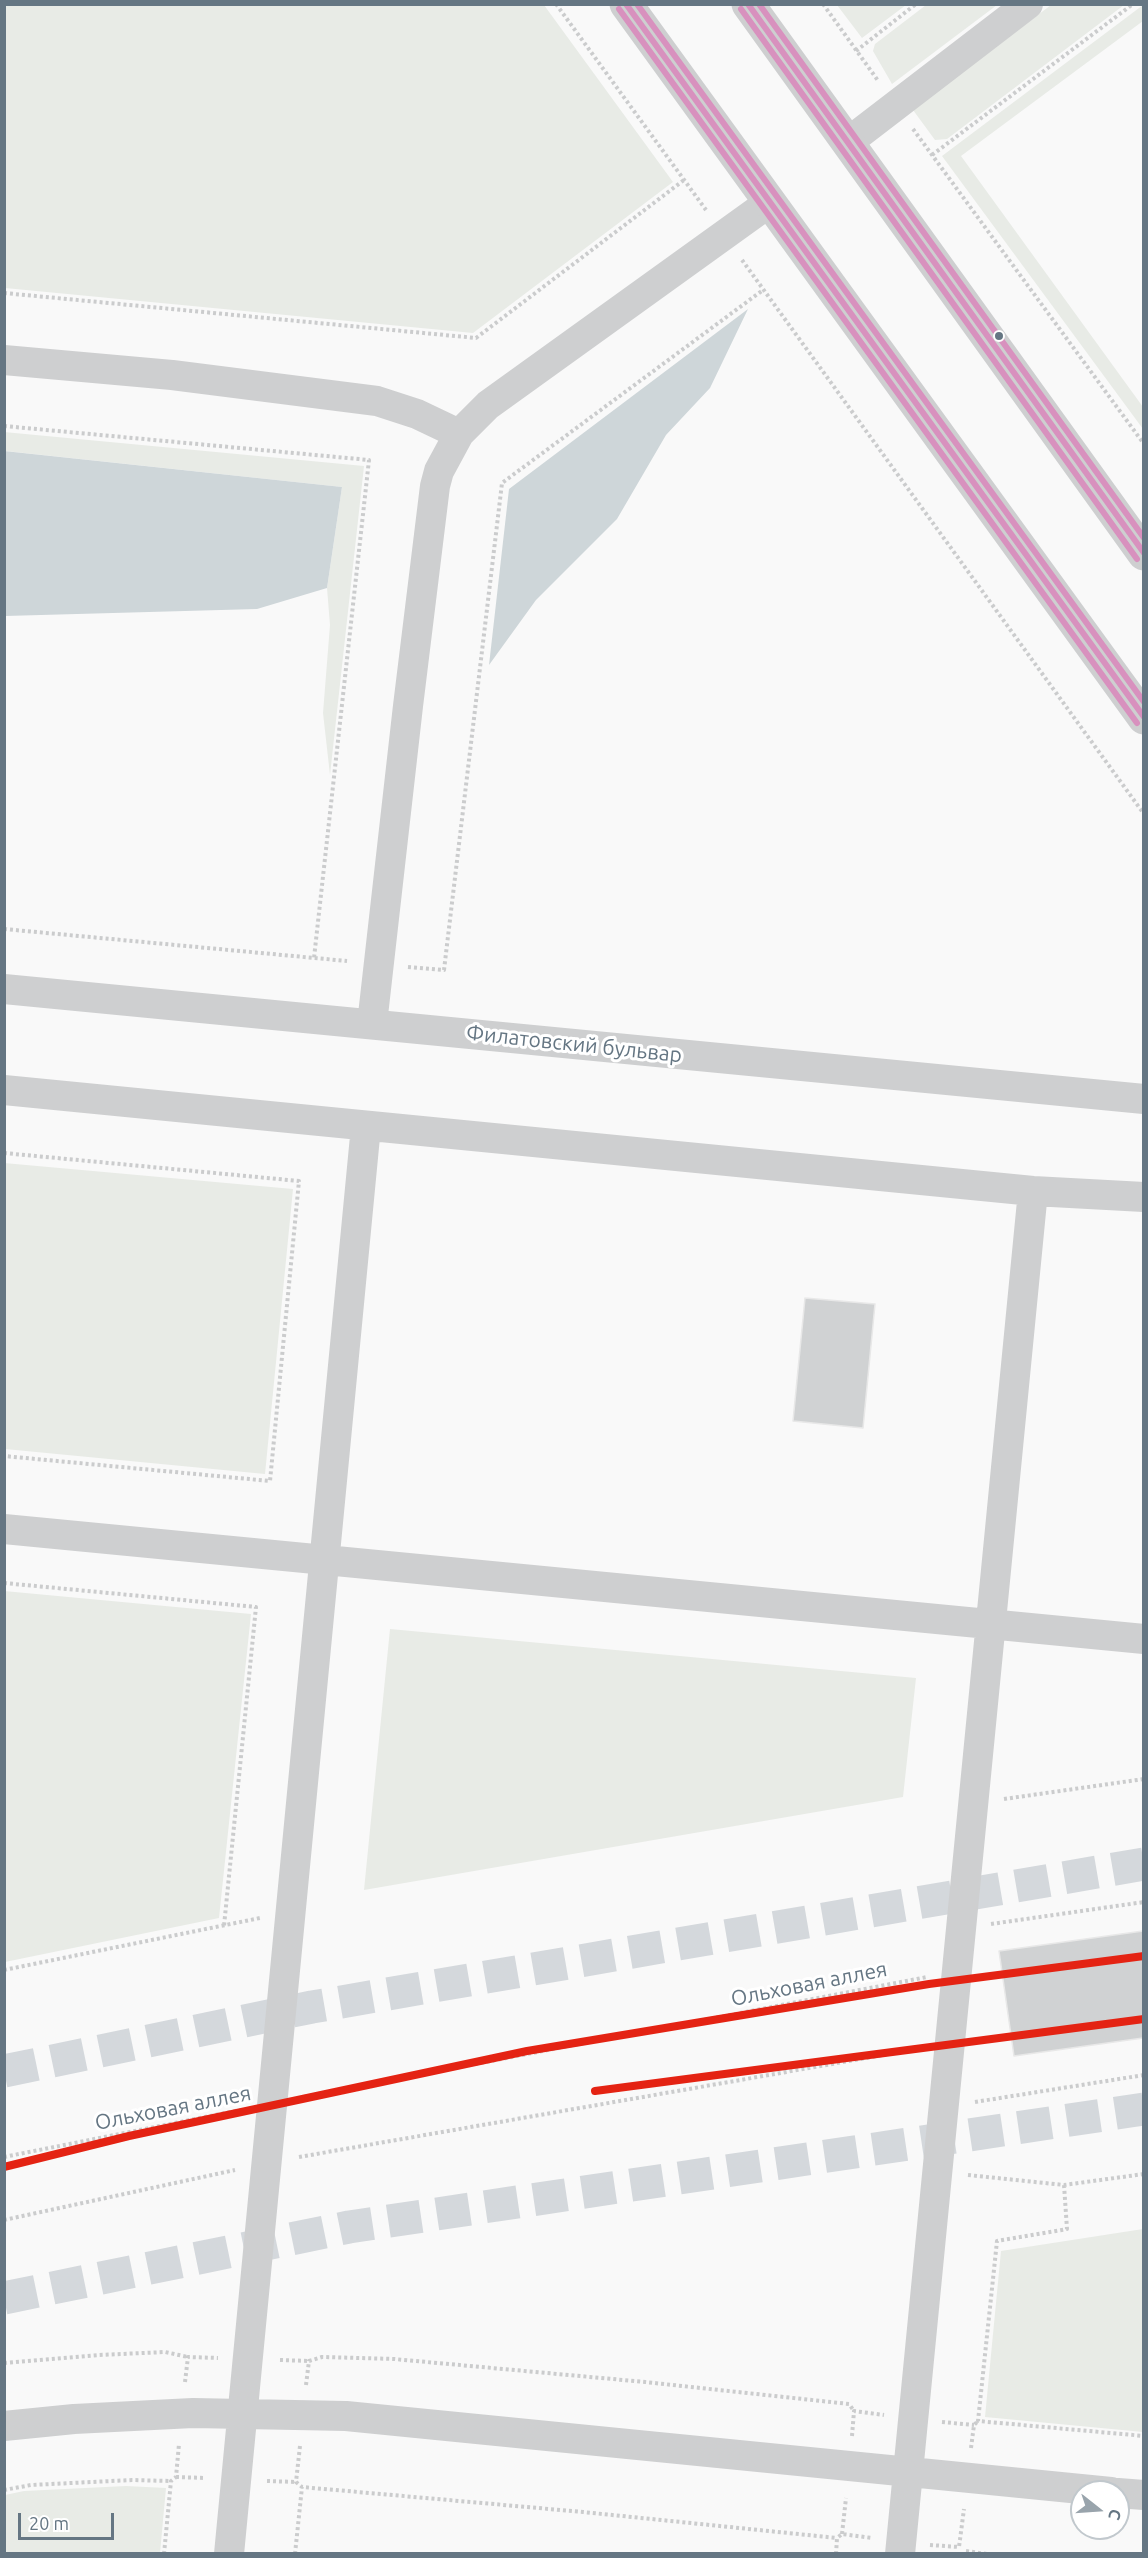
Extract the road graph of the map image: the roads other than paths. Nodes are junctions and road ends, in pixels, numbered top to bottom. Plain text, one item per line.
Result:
1 (626, 4) edge
2 (748, 4) edge
3 (1028, 4) edge
4 (847, 143) junction
5 (770, 202) junction
6 (4, 360) edge
7 (459, 434) junction
8 (1143, 554) edge
9 (1143, 718) edge
10 (4, 989) edge
11 (372, 1024) junction
12 (4, 1090) edge
13 (1143, 1099) edge
14 (366, 1126) junction
15 (1033, 1191) junction
16 (1143, 1197) edge
17 (4, 1529) edge
18 (324, 1559) junction
19 (990, 1623) junction
20 (1143, 1639) edge
21 (242, 2414) junction
22 (4, 2426) edge
23 (907, 2472) junction
24 (1070, 2488) edge
25 (229, 2553) edge
26 (900, 2553) edge

1 - 5 street
2 - 4 street
3 - 4 street
4 - 8 street
5 - 7 street
5 - 9 street
6 - 7 street
7 - 11 street
10 - 11 street, Филатовский бульвар
11 - 13 street, Филатовский бульвар
12 - 14 street
14 - 15 street
14 - 18 street
15 - 16 street
15 - 19 street
17 - 18 street
18 - 19 street
18 - 21 street
19 - 20 street
19 - 23 street
21 - 22 street
21 - 23 street
21 - 25 street
23 - 24 street
23 - 26 street

